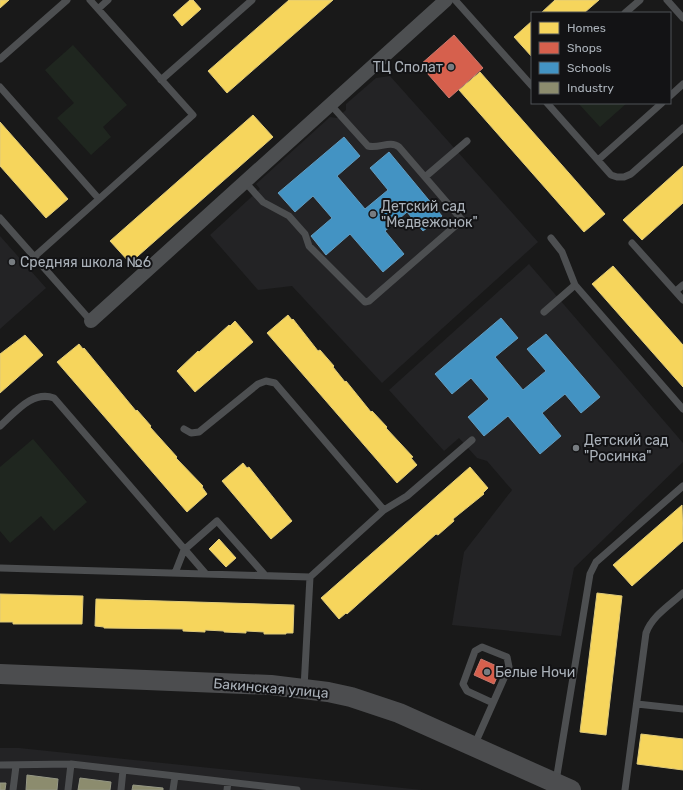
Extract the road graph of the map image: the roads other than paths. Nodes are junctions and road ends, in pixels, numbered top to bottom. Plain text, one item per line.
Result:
1 (67, 0) edge
2 (90, 0) edge
3 (108, 0) edge
4 (252, 0) edge
5 (446, 0) edge
6 (455, 0) edge
7 (640, 0) edge
8 (667, 0) edge
9 (98, 9) junction
10 (626, 12) edge
11 (683, 18) edge
12 (0, 59) edge
13 (162, 80) junction
14 (683, 84) edge
15 (531, 85) edge
16 (0, 87) edge
17 (671, 95) edge
18 (330, 104) junction
19 (548, 104) edge
20 (661, 104) edge
21 (683, 128) edge
22 (467, 141) dead end
23 (598, 160) junction
24 (426, 177) junction
25 (245, 182) junction
26 (99, 199) junction
27 (0, 218) edge
28 (551, 238) dead end
29 (632, 243) dead end
30 (34, 257) junction
31 (683, 285) edge
32 (575, 286) junction
33 (676, 292) junction
34 (683, 300) edge
35 (544, 312) dead end
36 (91, 321) joint
37 (683, 409) edge
38 (0, 426) edge
39 (184, 429) dead end
40 (472, 440) dead end
41 (683, 486) edge
42 (384, 510) junction
43 (184, 550) junction
44 (0, 568) edge
45 (175, 573) junction
46 (206, 574) junction
47 (265, 576) junction
48 (310, 576) junction
49 (683, 593) edge
50 (0, 674) edge
51 (304, 688) junction
52 (493, 703) junction
53 (637, 704) junction
54 (683, 709) edge
55 (474, 746) junction
56 (71, 764) junction
57 (0, 765) edge
58 (16, 766) junction
59 (123, 770) junction
60 (175, 776) junction
61 (228, 782) junction
62 (563, 787) edge
63 (277, 789) edge
64 (13, 790) edge
65 (68, 790) edge
66 (121, 790) edge
67 (173, 790) edge
68 (227, 790) edge
69 (297, 790) edge
70 (625, 790) edge

1 - 12 lane
2 - 9 lane
3 - 9 lane
4 - 13 lane
5 - 18 street
6 - 15 lane
7 - 10 lane
8 - 11 lane
9 - 13 lane
13 - 26 lane
14 - 17 lane
16 - 26 lane
18 - 24 lane
18 - 25 street
19 - 23 lane
20 - 23 lane
21 - 23 lane
22 - 24 lane
24 - 25 lane
25 - 36 street
26 - 30 lane
27 - 30 lane
28 - 32 lane
29 - 33 lane
30 - 36 lane
31 - 33 lane
32 - 35 lane
32 - 37 lane
33 - 34 lane
38 - 43 lane
39 - 42 lane
40 - 42 lane
41 - 62 lane
42 - 48 lane
43 - 45 lane
43 - 46 lane
43 - 47 lane
44 - 45 lane
45 - 46 lane
46 - 47 lane
47 - 48 lane
48 - 51 lane
49 - 53 lane
50 - 51 street, Бакинская улица
51 - 55 street, Бакинская улица
52 - 52 lane
52 - 55 lane
53 - 54 lane
53 - 70 lane
55 - 62 street, Бакинская улица
56 - 58 lane
56 - 59 lane
56 - 65 lane
57 - 58 lane
58 - 64 lane
59 - 60 lane
59 - 66 lane
60 - 61 lane
60 - 67 lane
61 - 63 lane
61 - 68 lane
63 - 69 lane

